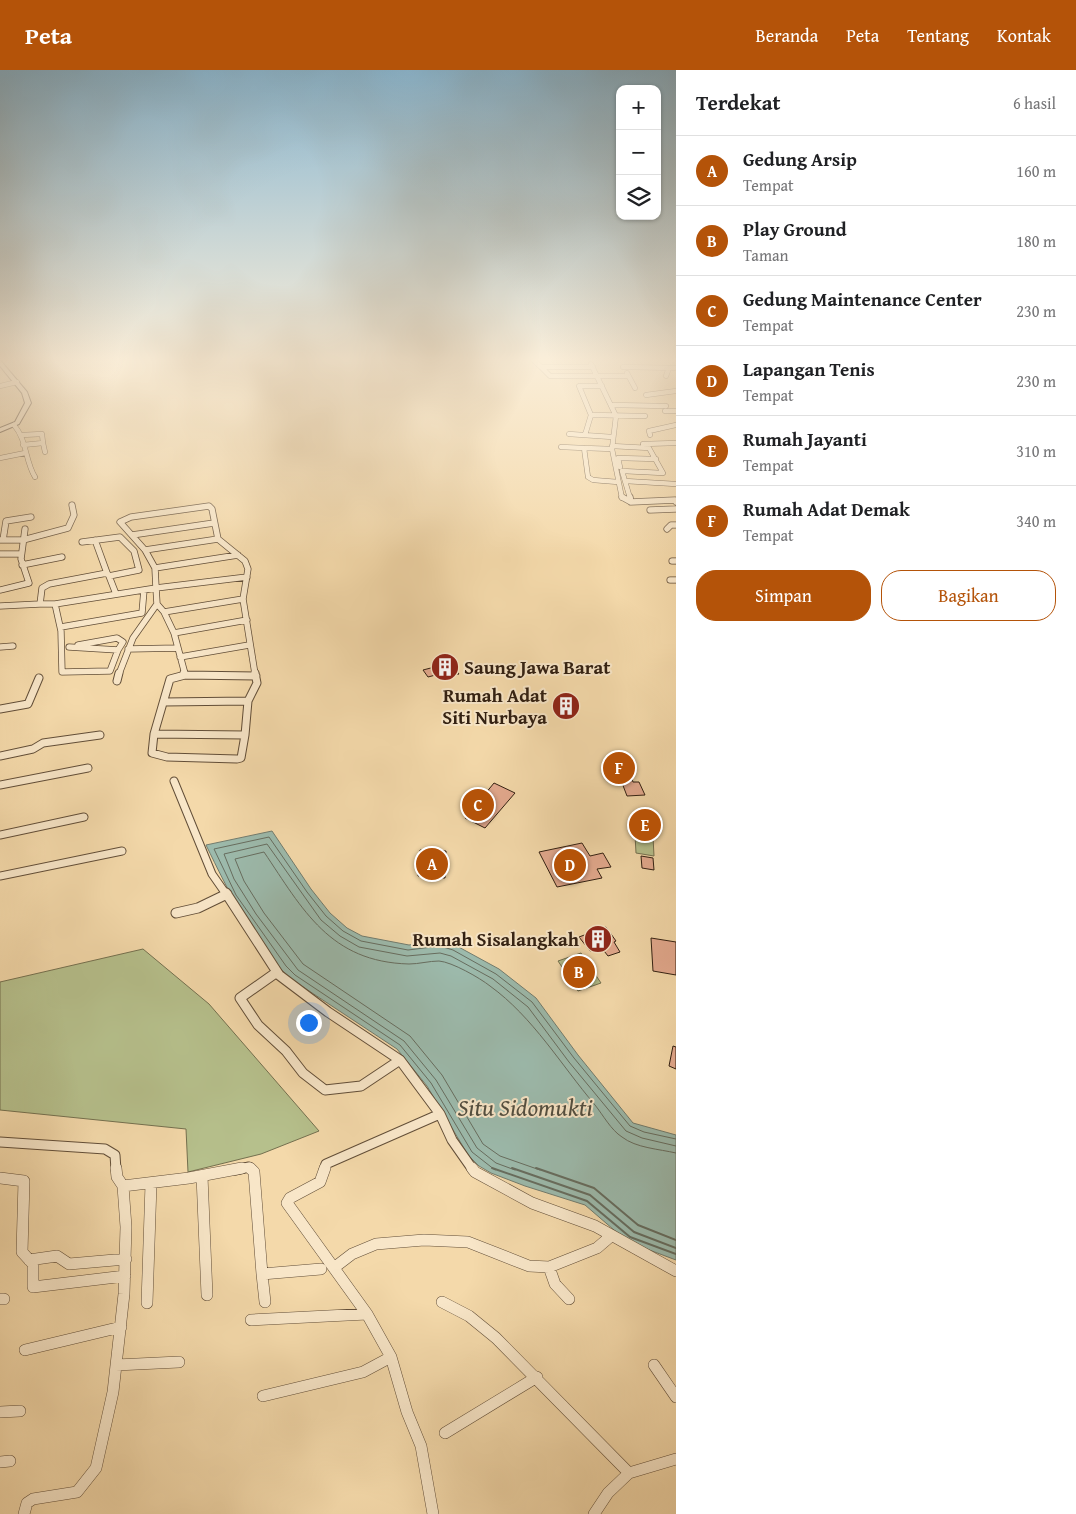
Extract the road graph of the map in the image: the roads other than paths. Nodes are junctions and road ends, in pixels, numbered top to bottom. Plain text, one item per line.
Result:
1 (588, 424) edge
2 (614, 424) edge
3 (14, 425) joint
4 (676, 425) edge
5 (0, 430) edge
6 (569, 434) dead end
7 (22, 435) junction
8 (585, 435) junction
9 (650, 435) dead end
10 (612, 437) junction
11 (676, 442) edge
12 (43, 443) junction
13 (23, 445) junction
14 (623, 446) junction
15 (561, 447) dead end
16 (584, 448) junction
17 (612, 448) junction
18 (46, 452) dead end
19 (25, 453) junction
20 (0, 458) edge
21 (656, 459) junction
22 (622, 472) junction
23 (35, 477) dead end
24 (625, 481) junction
25 (618, 482) junction
26 (676, 484) edge
27 (676, 501) edge
28 (631, 502) junction
29 (72, 504) dead end
30 (650, 510) dead end
31 (676, 510) edge
32 (31, 517) dead end
33 (214, 523) junction
34 (676, 525) edge
35 (25, 529) dead end
36 (668, 529) dead end
37 (132, 535) junction
38 (218, 539) junction
39 (2, 540) edge
40 (23, 540) junction
41 (95, 540) junction
42 (82, 542) dead end
43 (146, 550) junction
44 (0, 554) edge
45 (21, 554) junction
46 (238, 555) junction
47 (62, 558) dead end
48 (22, 565) junction
49 (156, 568) junction
50 (108, 574) junction
51 (247, 578) junction
52 (156, 588) junction
53 (0, 590) edge
54 (144, 590) junction
55 (116, 594) junction
56 (243, 598) junction
57 (40, 604) junction
58 (56, 604) junction
59 (157, 604) junction
60 (0, 606) edge
61 (164, 612) junction
62 (247, 620) junction
63 (61, 627) junction
64 (174, 633) junction
65 (249, 645) junction
66 (13, 646) dead end
67 (0, 647) edge
68 (70, 647) junction
69 (62, 648) junction
70 (178, 648) junction
71 (128, 649) junction
72 (118, 650) junction
73 (180, 657) junction
74 (185, 675) junction
75 (256, 676) junction
76 (39, 678) dead end
77 (117, 681) dead end
78 (248, 701) junction
79 (164, 702) junction
80 (0, 709) edge
81 (154, 734) junction
82 (100, 735) dead end
83 (245, 735) junction
84 (0, 756) edge
85 (88, 768) dead end
86 (174, 781) dead end
87 (0, 785) edge
88 (84, 817) dead end
89 (0, 835) edge
90 (122, 851) dead end
91 (0, 876) edge
92 (227, 894) junction
93 (176, 914) dead end
94 (277, 972) junction
95 (400, 1060) junction
96 (440, 1114) junction
97 (0, 1142) edge
98 (202, 1176) junction
99 (0, 1178) edge
100 (151, 1184) junction
101 (123, 1186) junction
102 (612, 1236) junction
103 (126, 1259) junction
104 (29, 1260) junction
105 (335, 1267) junction
106 (549, 1267) junction
107 (321, 1269) dead end
108 (676, 1271) edge
109 (262, 1274) junction
110 (125, 1276) junction
111 (207, 1295) dead end
112 (569, 1299) dead end
113 (265, 1302) dead end
114 (442, 1302) dead end
115 (147, 1303) dead end
116 (366, 1314) junction
117 (251, 1320) dead end
118 (121, 1326) junction
119 (25, 1350) dead end
120 (391, 1356) junction
121 (179, 1362) dead end
122 (116, 1365) junction
123 (654, 1365) dead end
124 (537, 1377) junction
125 (263, 1396) dead end
126 (676, 1397) edge
127 (20, 1411) dead end
128 (0, 1412) edge
129 (445, 1433) dead end
130 (676, 1459) edge
131 (629, 1473) junction
132 (24, 1514) edge
133 (433, 1514) edge
134 (594, 1514) edge

1 - 8 street
2 - 10 street
3 - 5 street
3 - 7 street
4 - 9 street
6 - 8 street
7 - 12 street
7 - 13 street
8 - 10 street
10 - 17 street
11 - 14 street
12 - 13 street
12 - 18 street
13 - 19 street
14 - 17 street
14 - 21 street
15 - 16 street
16 - 17 street
16 - 25 street
17 - 25 street
19 - 20 street
19 - 23 street
21 - 22 street
21 - 22 street
22 - 24 street
24 - 26 street
24 - 28 street
25 - 28 street
27 - 28 street
29 - 40 street
30 - 31 street
32 - 39 street
33 - 37 street
33 - 37 street
33 - 38 street
34 - 36 street
35 - 40 street
37 - 43 street
38 - 43 street
38 - 46 street
39 - 40 street
40 - 45 street
41 - 42 street
41 - 50 street
41 - 50 street
43 - 49 street
44 - 45 street
45 - 48 street
46 - 49 street
46 - 51 street
47 - 48 street
48 - 53 street
49 - 52 street
50 - 55 street
50 - 57 street
51 - 52 street
51 - 56 street
52 - 54 street
52 - 59 street
54 - 55 street
54 - 63 street
55 - 58 street
56 - 61 street
56 - 62 street
57 - 58 street
57 - 60 street
58 - 63 street
59 - 61 street
59 - 71 street
61 - 64 street
62 - 64 street
62 - 65 street
63 - 69 street
64 - 70 street
65 - 73 street
65 - 75 street
66 - 67 street
68 - 69 street
68 - 72 street
68 - 72 street
69 - 72 street
70 - 71 street
70 - 73 street
71 - 77 street
73 - 74 street
74 - 75 street
74 - 79 street
75 - 78 street
76 - 80 street
78 - 79 street
78 - 83 street
79 - 81 street
81 - 83 street
81 - 83 street
82 - 84 street
85 - 87 street
86 - 92 street
88 - 89 street
90 - 91 street
92 - 93 street
92 - 94 street
94 - 95 street
94 - 95 street
95 - 96 street
96 - 102 street
96 - 105 street
97 - 101 street
98 - 100 street
98 - 109 street
98 - 111 street
99 - 104 street
100 - 101 street
100 - 115 street
101 - 103 street
102 - 106 street
102 - 108 street
103 - 104 street
103 - 110 street
104 - 110 street
105 - 106 street
105 - 116 street
106 - 112 street
107 - 109 street
109 - 113 street
110 - 118 street
114 - 124 street
116 - 117 street
116 - 120 street
118 - 119 street
118 - 122 street
120 - 125 street
120 - 133 street
121 - 122 street
122 - 132 street
123 - 126 street
124 - 129 street
124 - 131 street
127 - 128 street
130 - 131 street
131 - 134 street

